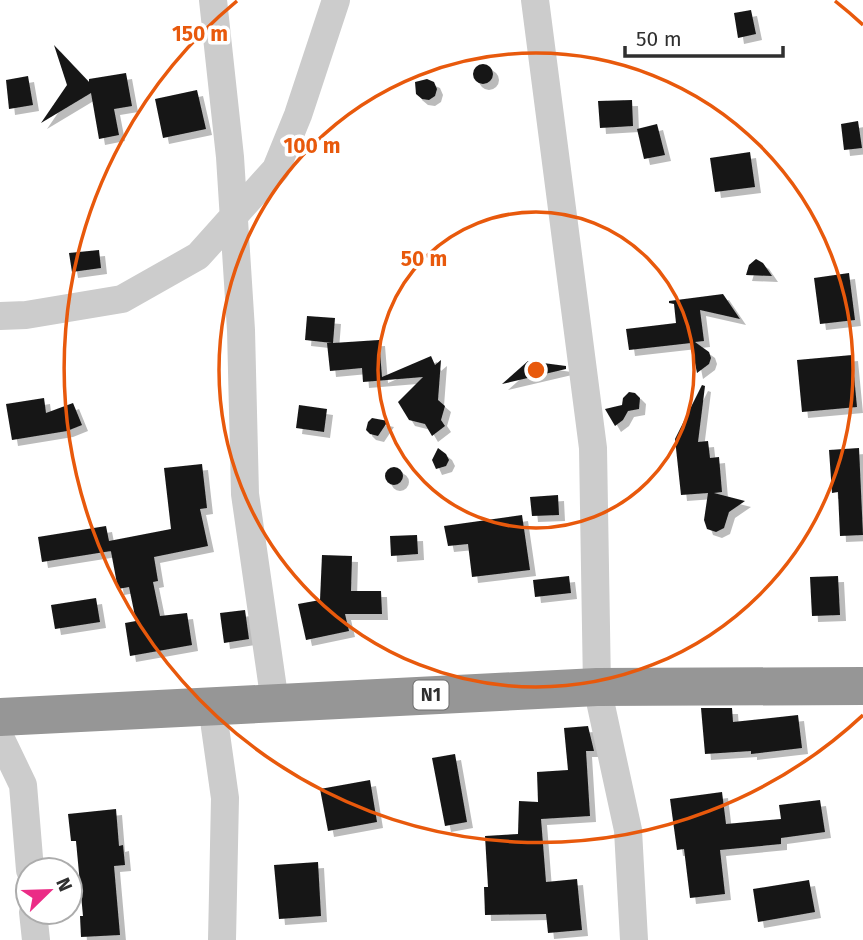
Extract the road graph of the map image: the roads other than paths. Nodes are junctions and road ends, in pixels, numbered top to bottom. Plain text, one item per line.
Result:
1 (213, 0) edge
2 (336, 0) edge
3 (535, 0) edge
4 (234, 218) junction
5 (0, 316) edge
6 (863, 686) edge
7 (597, 687) junction
8 (275, 703) junction
9 (212, 706) junction
10 (0, 717) edge
11 (0, 737) edge
12 (29, 856) edge
13 (222, 940) edge
14 (634, 940) edge

1 - 4 street
2 - 4 street
3 - 7 street
4 - 5 street
4 - 8 street
6 - 7 highway, N1
7 - 8 highway, N1
7 - 14 street
8 - 9 highway, N1
9 - 10 highway, N1
9 - 13 street
11 - 12 street

